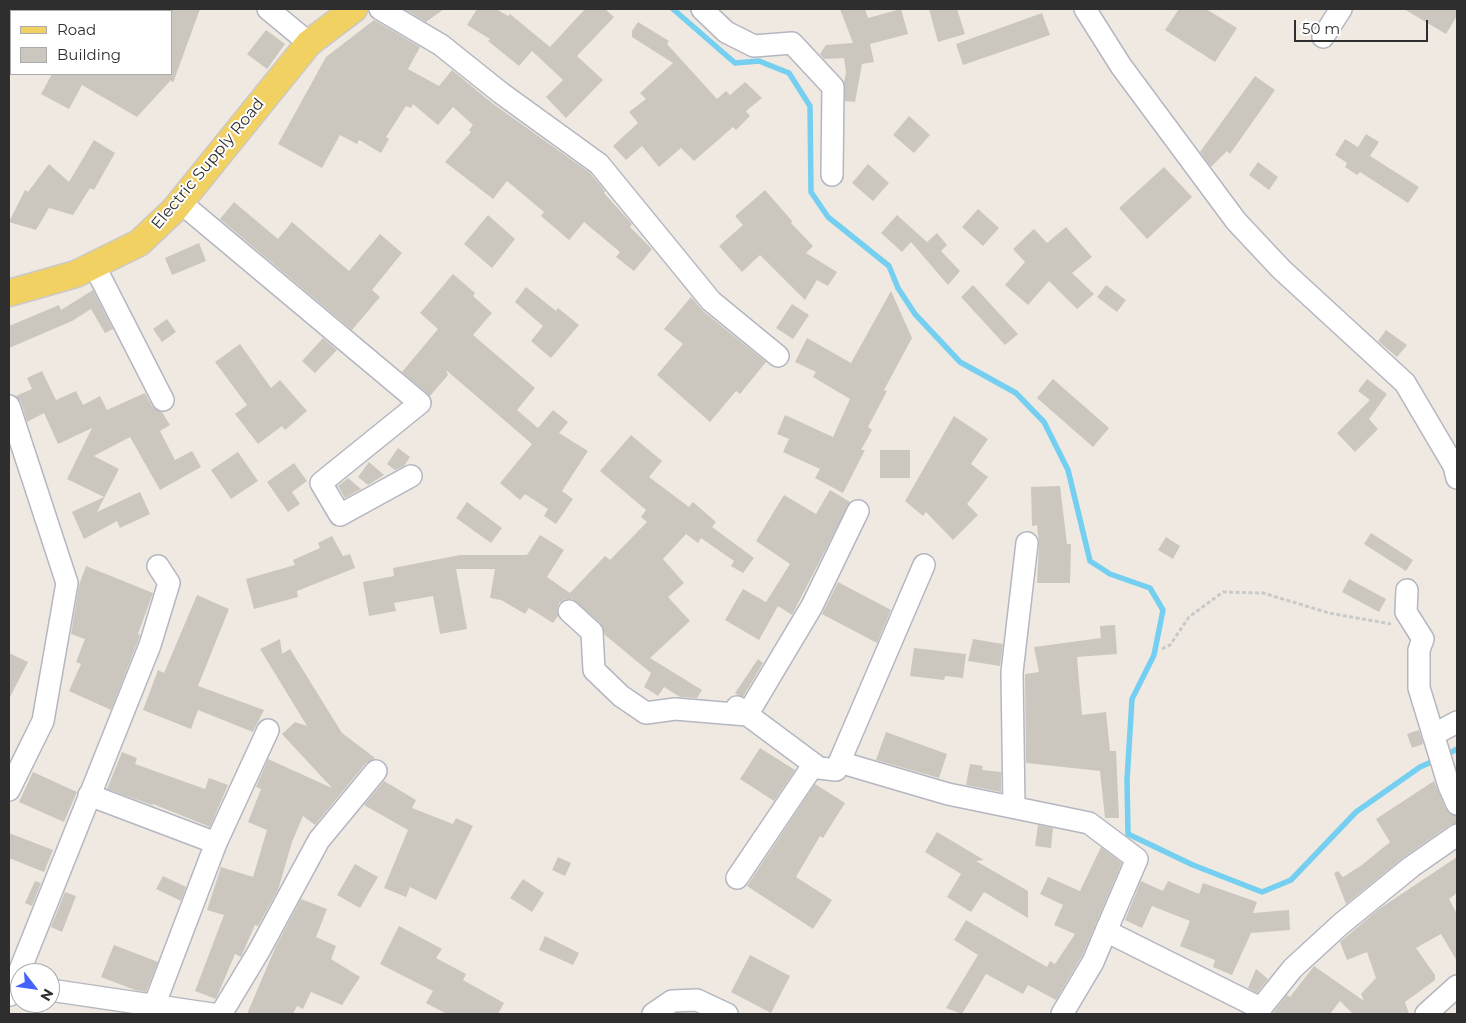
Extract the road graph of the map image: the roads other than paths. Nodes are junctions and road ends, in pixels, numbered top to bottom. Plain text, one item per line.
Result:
1 (268, 9) edge
2 (354, 9) edge
3 (380, 9) edge
4 (702, 9) edge
5 (1085, 9) edge
6 (1341, 9) edge
7 (1323, 37) dead end
8 (309, 43) junction
9 (832, 175) dead end
10 (180, 202) junction
11 (94, 265) junction
12 (9, 293) edge
13 (778, 356) dead end
14 (163, 400) dead end
15 (9, 406) edge
16 (411, 476) dead end
17 (1457, 478) edge
18 (858, 511) dead end
19 (1027, 543) dead end
20 (924, 565) dead end
21 (158, 566) dead end
22 (1407, 590) dead end
23 (569, 611) dead end
24 (739, 709) junction
25 (1457, 722) edge
26 (268, 730) dead end
27 (1433, 735) junction
28 (839, 762) junction
29 (814, 764) junction
30 (376, 771) dead end
31 (9, 790) edge
32 (89, 794) junction
33 (1453, 795) edge
34 (1014, 807) junction
35 (1457, 835) edge
36 (216, 843) junction
37 (737, 878) dead end
38 (1106, 931) junction
39 (25, 963) edge
40 (1457, 986) edge
41 (60, 992) edge
42 (154, 1006) junction
43 (1258, 1011) edge
44 (212, 1014) edge
45 (221, 1014) edge
46 (653, 1014) edge
47 (727, 1014) edge
48 (1062, 1014) edge
49 (1426, 1014) edge

1 - 8 street
2 - 8 main road, Electric Supply Road
3 - 13 street
4 - 9 street
5 - 17 street
6 - 7 street
8 - 10 main road, Electric Supply Road
10 - 11 main road, Electric Supply Road
10 - 16 street
11 - 12 main road, Electric Supply Road
11 - 14 street
15 - 31 street
18 - 24 street
19 - 34 street
20 - 28 street
21 - 32 street
22 - 27 street
23 - 24 street
24 - 29 street
25 - 27 street
26 - 36 street
27 - 33 street
28 - 29 street
28 - 34 street
29 - 37 street
30 - 45 street
32 - 36 street
32 - 39 street
34 - 38 street
35 - 43 street
36 - 42 street
38 - 43 street
38 - 48 street
40 - 49 street
41 - 42 street
42 - 44 street
46 - 47 street

